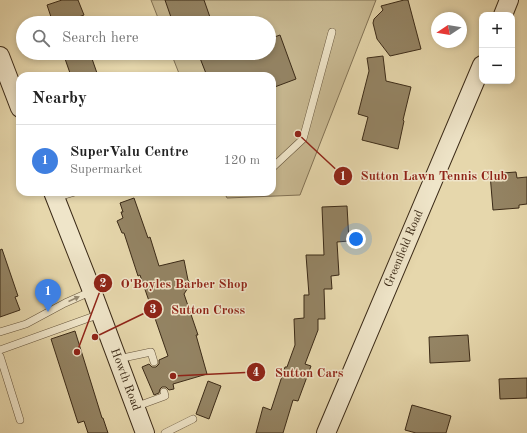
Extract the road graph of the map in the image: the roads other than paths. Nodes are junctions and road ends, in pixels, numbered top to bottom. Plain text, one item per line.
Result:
1 (509, 0) edge
2 (504, 12) edge
3 (332, 32) dead end
4 (0, 56) edge
5 (479, 72) edge
6 (16, 98) edge
7 (276, 164) edge
8 (54, 196) edge
9 (92, 291) junction
10 (100, 314) junction
11 (0, 332) edge
12 (0, 350) edge
13 (0, 356) edge
14 (118, 360) junction
15 (154, 362) dead end
16 (164, 392) dead end
17 (135, 407) junction
18 (193, 419) dead end
19 (20, 420) dead end
20 (145, 433) edge
21 (165, 433) edge
22 (326, 433) edge

1 - 2 main road
3 - 7 lane
4 - 6 main road
5 - 22 main road, Greenfield Road
8 - 9 main road, Howth Road
9 - 10 main road, Howth Road
11 -> 9 lane
10 - 12 lane
10 - 14 main road, Howth Road
13 - 19 lane
14 - 15 lane
14 - 17 main road, Howth Road
16 - 17 lane
17 - 20 main road, Howth Road
18 - 21 lane

